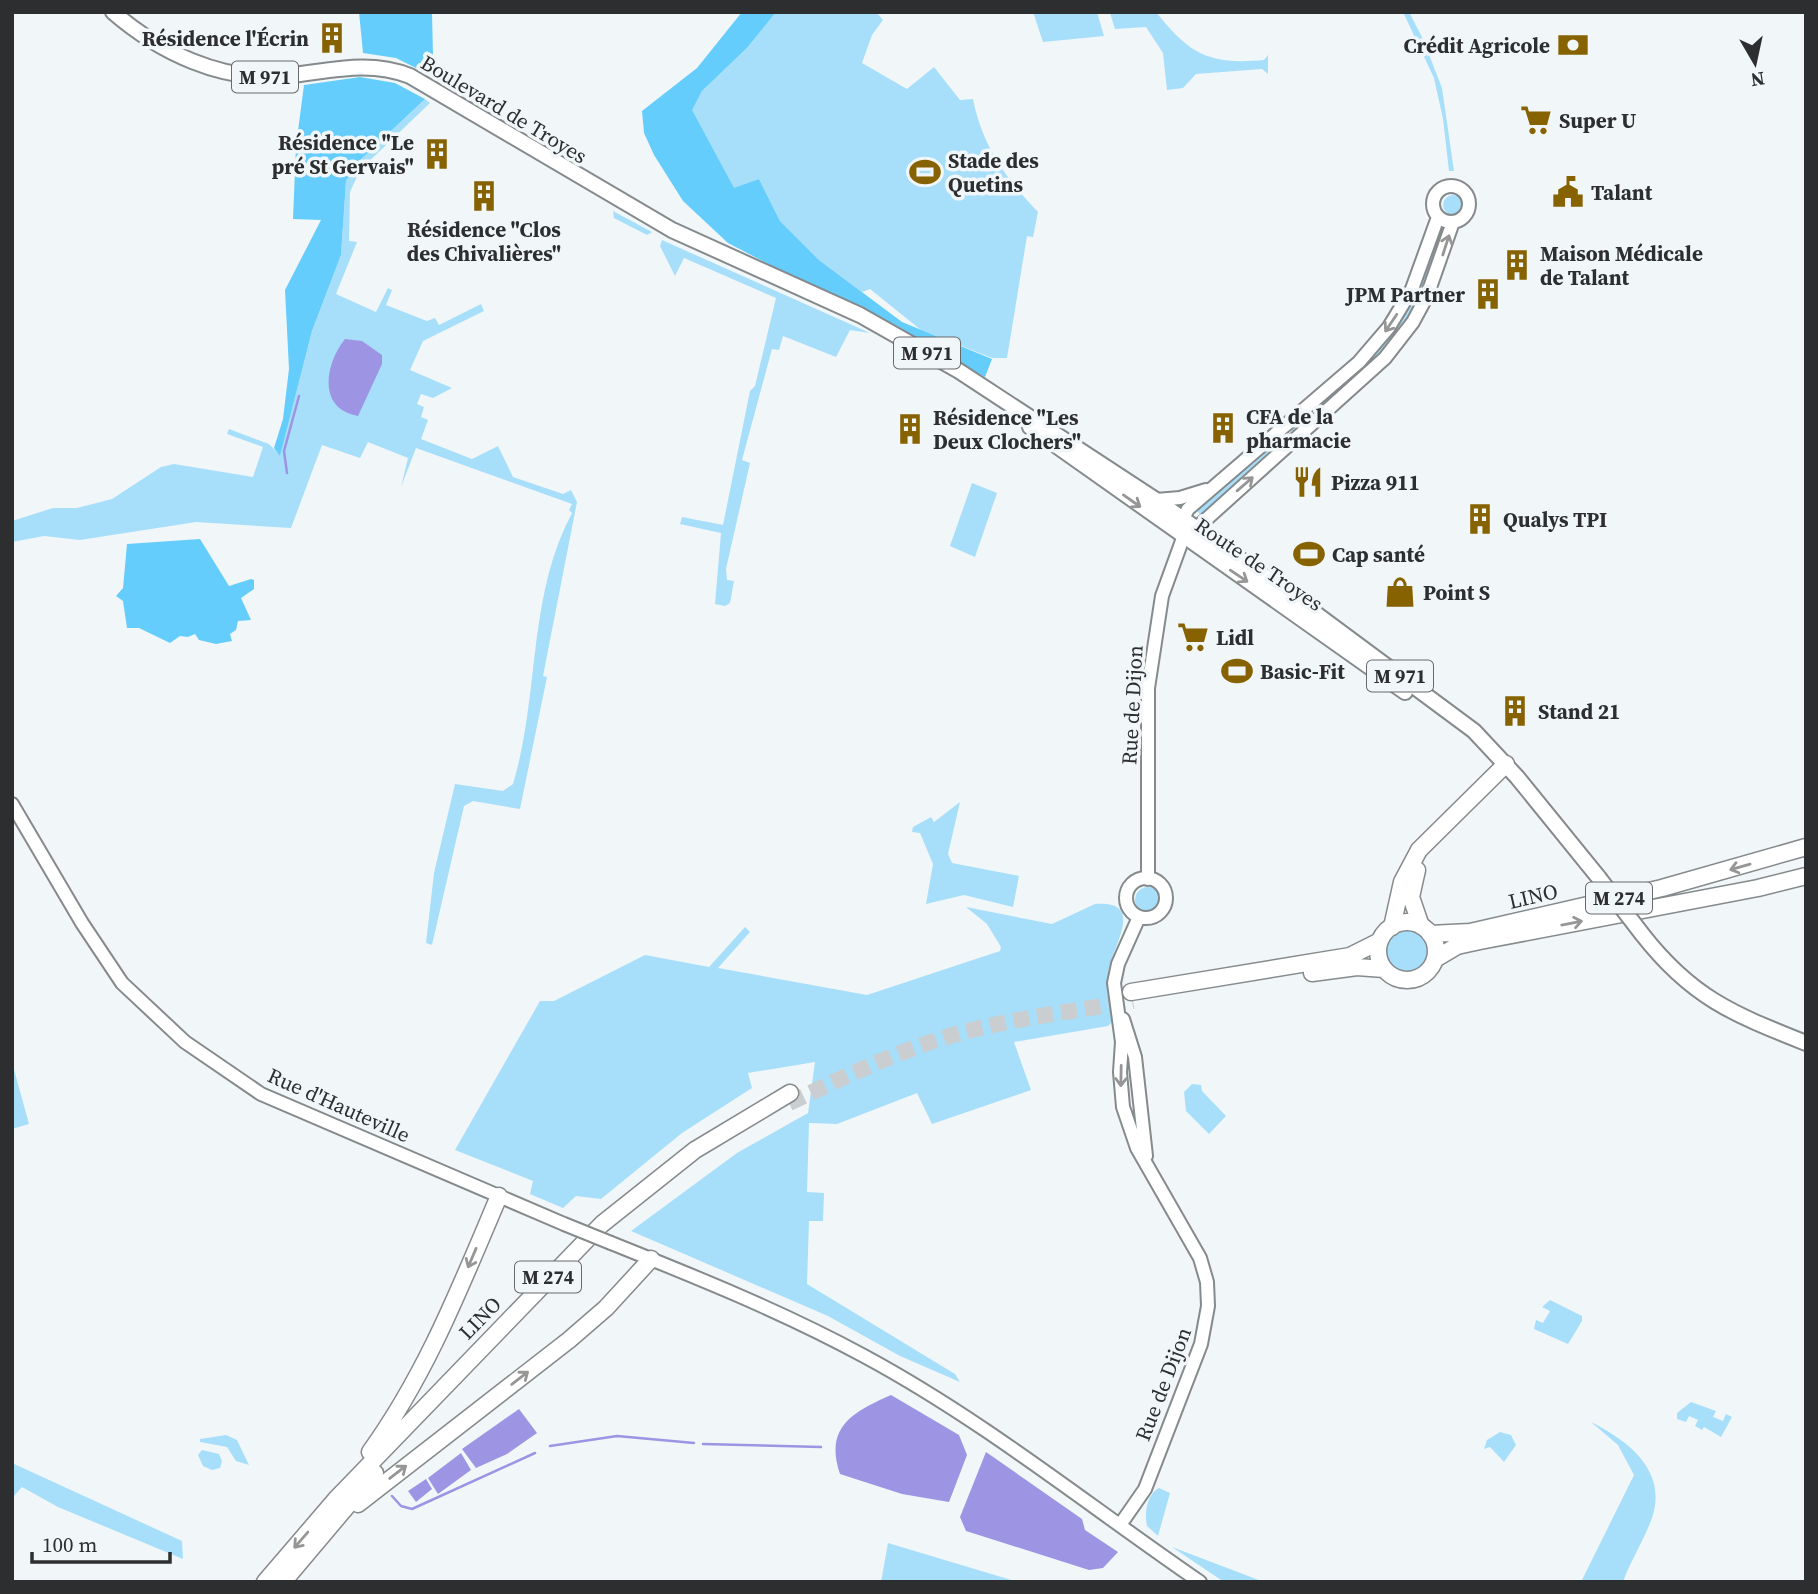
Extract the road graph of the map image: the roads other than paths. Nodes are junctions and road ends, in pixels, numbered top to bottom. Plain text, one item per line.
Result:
1 (113, 12) edge
2 (1438, 217) junction
3 (1453, 222) junction
4 (991, 395) junction
5 (1219, 483) junction
6 (1156, 499) junction
7 (1186, 531) junction
8 (1506, 764) junction
9 (12, 804) edge
10 (1806, 847) edge
11 (1806, 876) edge
12 (1148, 878) junction
13 (1139, 916) junction
14 (1392, 927) junction
15 (1426, 930) junction
16 (1380, 941) junction
17 (1435, 959) junction
18 (1384, 969) junction
19 (1127, 1000) junction
20 (1806, 1043) edge
21 (499, 1196) junction
22 (651, 1259) junction
23 (337, 1498) junction
24 (1119, 1525) junction
25 (327, 1531) junction
26 (265, 1582) edge
27 (283, 1582) edge
28 (1200, 1582) edge

1 - 4 main road, Boulevard de Troyes / M 971
2 - 3 street
2 - 3 street
2 -> 5 street
7 -> 3 street
4 - 6 main road, M 971
4 -> 7 main road, Route de Troyes / M 971
5 - 6 street
5 - 7 street
6 - 7 main road, M 971
7 - 8 main road, M 971
7 - 12 street, Rue de Dijon
8 - 14 highway
8 - 15 highway
8 - 20 main road, M 971, bridge
9 - 21 street, Rue d'Hauteville
10 -> 15 highway, LINO / M 274
17 -> 11 highway, LINO / M 274
12 - 13 street
12 - 13 street
13 - 19 street, Rue de Dijon
14 - 15 highway, LINO
14 - 16 highway
15 - 17 highway
16 - 18 highway
16 - 19 highway
17 - 18 highway, LINO
18 - 19 highway, LINO
19 - 24 street, Rue de Dijon
21 - 22 street, Rue d'Hauteville, bridge
21 -> 23 highway
22 - 24 street, Rue d'Hauteville
25 -> 22 highway
23 - 25 highway, LINO / M 274
23 -> 26 highway, LINO / M 274
24 - 28 street
25 - 27 highway, LINO / M 274

